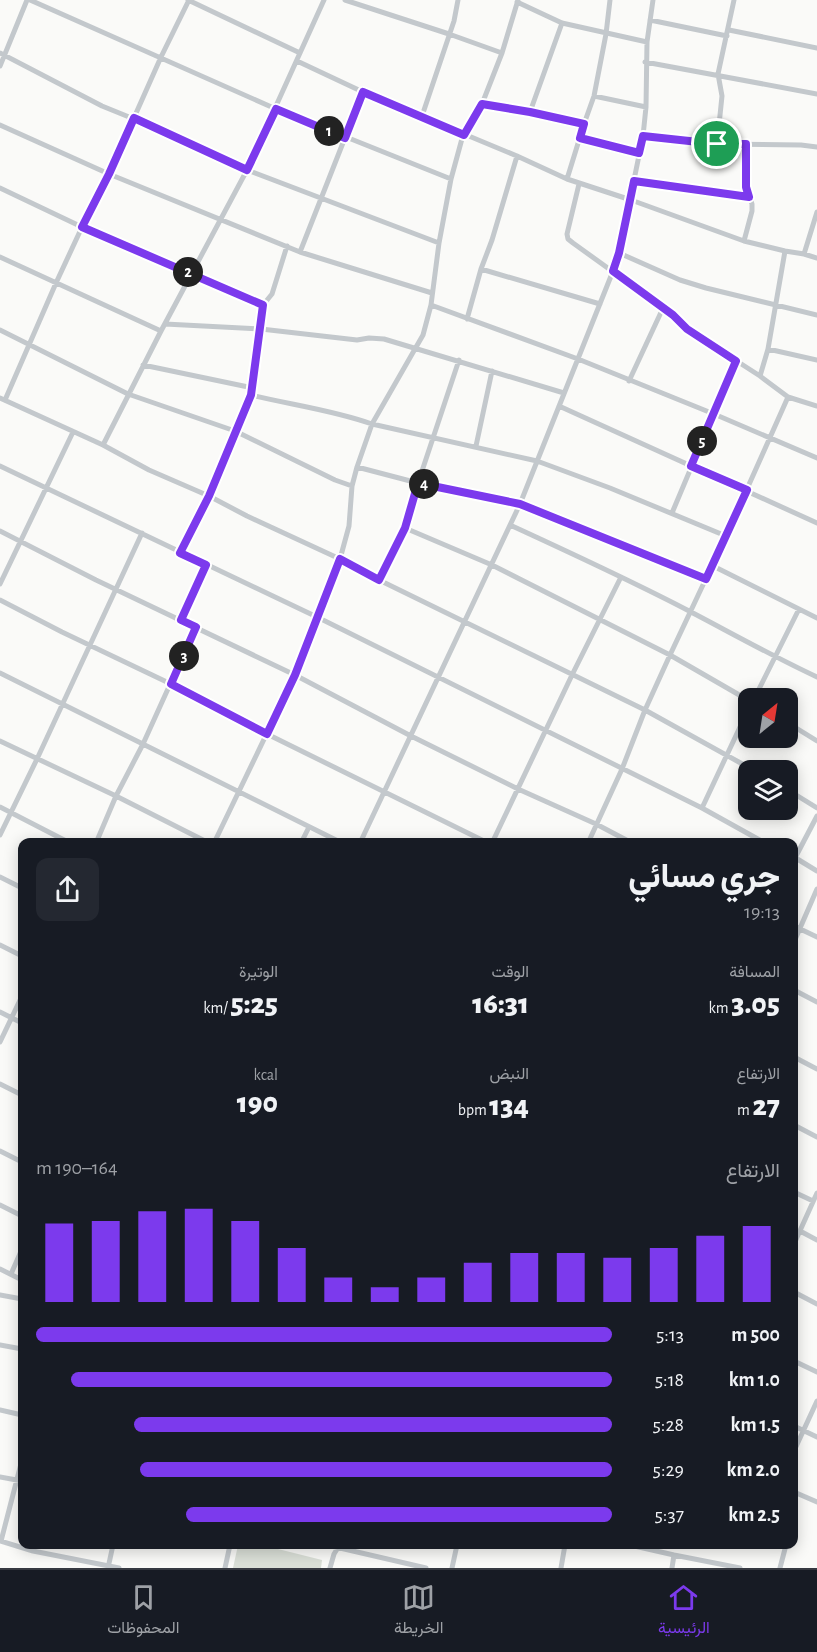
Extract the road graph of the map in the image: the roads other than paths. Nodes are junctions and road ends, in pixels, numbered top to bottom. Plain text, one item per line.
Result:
1 (28, 0) edge
2 (189, 0) edge
3 (324, 0) edge
4 (345, 0) edge
5 (458, 0) edge
6 (610, 0) edge
7 (653, 0) edge
8 (734, 0) edge
9 (517, 1) edge
10 (650, 20) junction
11 (562, 23) junction
12 (728, 33) junction
13 (449, 34) junction
14 (606, 34) junction
15 (647, 42) junction
16 (817, 48) edge
17 (300, 53) junction
18 (502, 53) junction
19 (2, 54) edge
20 (161, 57) junction
21 (297, 61) junction
22 (645, 62) junction
23 (0, 66) edge
24 (718, 75) junction
25 (363, 92) junction
26 (817, 94) edge
27 (594, 96) junction
28 (482, 104) junction
29 (646, 107) junction
30 (276, 109) junction
31 (530, 112) junction
32 (422, 116) junction
33 (134, 118) junction
34 (584, 124) junction
35 (0, 125) edge
36 (464, 135) junction
37 (643, 136) junction
38 (345, 138) junction
39 (580, 138) junction
40 (717, 144) junction
41 (746, 144) junction
42 (817, 147) edge
43 (639, 153) junction
44 (517, 156) junction
45 (247, 170) junction
46 (109, 174) junction
47 (451, 179) junction
48 (567, 180) junction
49 (634, 181) junction
50 (579, 184) junction
51 (0, 188) edge
52 (749, 197) junction
53 (321, 198) junction
54 (631, 200) junction
55 (817, 212) edge
56 (220, 220) junction
57 (82, 227) junction
58 (744, 241) junction
59 (439, 243) junction
60 (287, 246) junction
61 (785, 251) junction
62 (300, 252) junction
63 (619, 253) junction
64 (804, 254) junction
65 (0, 257) edge
66 (817, 258) edge
67 (481, 269) junction
68 (613, 271) junction
69 (192, 274) junction
70 (56, 284) junction
71 (432, 293) junction
72 (431, 304) junction
73 (600, 304) junction
74 (263, 305) junction
75 (776, 305) junction
76 (663, 308) junction
77 (817, 315) edge
78 (467, 319) junction
79 (165, 324) junction
80 (261, 329) junction
81 (0, 330) edge
82 (161, 331) junction
83 (29, 345) junction
84 (415, 347) junction
85 (768, 349) junction
86 (578, 359) junction
87 (459, 360) junction
88 (817, 360) edge
89 (736, 361) junction
90 (143, 365) junction
91 (492, 370) junction
92 (760, 376) junction
93 (629, 381) junction
94 (253, 388) junction
95 (564, 393) junction
96 (128, 394) junction
97 (251, 395) junction
98 (788, 397) junction
99 (3, 399) edge
100 (559, 406) junction
101 (817, 406) edge
102 (714, 414) junction
103 (372, 424) junction
104 (73, 432) junction
105 (235, 432) junction
106 (433, 436) junction
107 (769, 438) junction
108 (103, 445) junction
109 (476, 446) junction
110 (817, 458) edge
111 (537, 460) junction
112 (0, 466) edge
113 (691, 466) junction
114 (357, 467) junction
115 (418, 483) junction
116 (352, 486) junction
117 (46, 488) junction
118 (747, 490) junction
119 (209, 496) junction
120 (520, 504) junction
121 (672, 513) junction
122 (817, 523) edge
123 (510, 525) junction
124 (405, 528) junction
125 (0, 531) edge
126 (142, 533) junction
127 (726, 536) junction
128 (20, 541) junction
129 (180, 553) junction
130 (340, 559) junction
131 (206, 565) junction
132 (492, 565) junction
133 (712, 566) junction
134 (621, 577) junction
135 (706, 579) junction
136 (379, 580) junction
137 (0, 584) edge
138 (117, 589) junction
139 (0, 600) edge
140 (800, 609) junction
141 (691, 612) junction
142 (317, 617) junction
143 (817, 618) edge
144 (181, 620) junction
145 (599, 620) junction
146 (464, 621) junction
147 (196, 627) junction
148 (90, 645) junction
149 (670, 655) junction
150 (776, 658) junction
151 (0, 673) edge
152 (295, 675) junction
153 (572, 675) junction
154 (817, 677) edge
155 (438, 678) junction
156 (171, 684) junction
157 (760, 688) edge
158 (738, 694) edge
159 (63, 704) junction
160 (645, 710) junction
161 (798, 729) edge
162 (546, 731) junction
163 (738, 731) edge
164 (267, 734) junction
165 (411, 736) junction
166 (0, 741) edge
167 (817, 741) edge
168 (143, 744) junction
169 (727, 754) junction
170 (38, 759) junction
171 (738, 761) edge
172 (622, 769) junction
173 (518, 789) junction
174 (239, 792) junction
175 (385, 792) junction
176 (116, 796) junction
177 (798, 796) edge
178 (0, 807) edge
179 (702, 808) junction
180 (817, 808) edge
181 (11, 813) junction
182 (817, 816) edge
183 (596, 824) junction
184 (309, 827) junction
185 (0, 835) edge
186 (753, 836) joint
187 (60, 838) edge
188 (98, 838) edge
189 (199, 838) edge
190 (216, 838) edge
191 (304, 838) edge
192 (332, 838) edge
193 (362, 838) edge
194 (480, 838) edge
195 (493, 838) edge
196 (590, 838) edge
197 (623, 838) edge
198 (756, 838) edge
199 (798, 851) edge
200 (798, 860) edge
201 (817, 871) edge
202 (0, 877) edge
203 (18, 886) edge
204 (817, 889) edge
205 (798, 923) edge
206 (798, 928) edge
207 (817, 937) edge
208 (0, 945) edge
209 (18, 954) edge
210 (798, 992) edge
211 (817, 1002) edge
212 (18, 1005) edge
213 (0, 1012) edge
214 (12, 1018) junction
215 (18, 1021) edge
216 (0, 1042) edge
217 (798, 1059) edge
218 (817, 1069) edge
219 (0, 1084) edge
220 (18, 1093) edge
221 (798, 1127) edge
222 (817, 1137) edge
223 (0, 1151) edge
224 (18, 1160) edge
225 (817, 1193) edge
226 (798, 1194) edge
227 (813, 1201) junction
228 (0, 1205) edge
229 (18, 1214) edge
230 (800, 1232) junction
231 (798, 1236) edge
232 (817, 1240) edge
233 (18, 1258) edge
234 (0, 1269) edge
235 (11, 1274) junction
236 (18, 1278) edge
237 (798, 1294) edge
238 (0, 1295) edge
239 (18, 1298) edge
240 (817, 1304) edge
241 (0, 1345) edge
242 (18, 1348) edge
243 (798, 1363) edge
244 (817, 1372) edge
245 (817, 1401) edge
246 (0, 1410) edge
247 (18, 1414) edge
248 (798, 1428) edge
249 (803, 1430) junction
250 (817, 1437) edge
251 (798, 1442) edge
252 (0, 1477) edge
253 (18, 1480) edge
254 (18, 1486) edge
255 (798, 1494) edge
256 (817, 1502) edge
257 (1, 1541) edge
258 (18, 1546) edge
259 (27, 1549) edge
260 (112, 1549) edge
261 (229, 1549) edge
262 (337, 1549) edge
263 (351, 1549) edge
264 (456, 1549) edge
265 (564, 1549) edge
266 (654, 1549) edge
267 (785, 1549) edge
268 (674, 1555) junction
269 (108, 1567) edge
270 (118, 1568) edge
271 (225, 1568) edge
272 (330, 1568) edge
273 (426, 1568) edge
274 (452, 1568) edge
275 (561, 1568) edge
276 (672, 1568) edge
277 (740, 1568) edge
278 (780, 1568) edge

1 - 19 street
1 - 20 street
2 - 17 street
2 - 20 street
3 - 17 street
4 - 13 street
5 - 13 street
6 - 14 street
7 - 10 street
8 - 12 street
9 - 11 street
9 - 18 street
10 - 12 street
10 - 15 street
11 - 14 street
11 - 31 street
12 - 16 street
12 - 24 street
13 - 18 street
13 - 32 street
14 - 15 street
14 - 27 street
15 - 22 street
17 - 21 street
18 - 28 street
19 - 23 street
19 - 33 street
20 - 30 street
20 - 33 street
21 - 25 street
21 - 30 street
22 - 24 street
22 - 29 street
24 - 26 street
24 - 40 street
25 - 32 street
25 - 38 street
27 - 29 street
27 - 34 street
28 - 31 street
28 - 36 street
29 - 37 street
30 - 38 street
30 - 45 street
31 - 34 street
32 - 36 street
33 - 45 street
33 - 46 street
34 - 39 street
35 - 46 street
36 - 44 street
36 - 47 street
37 - 40 street
37 - 43 street
38 - 47 street
38 - 53 street
39 - 43 street
39 - 48 street
40 - 41 street
41 - 42 street
41 - 52 street
43 - 49 street
44 - 48 street
44 - 67 street
45 - 53 street
45 - 56 street
46 - 56 street
46 - 57 street
47 - 59 street
48 - 50 street
49 - 52 street
49 - 54 street
50 - 54 street
50 - 68 street
51 - 57 street
52 - 58 street
53 - 59 street
53 - 62 street
54 - 58 street
54 - 63 street
55 - 64 street
56 - 60 street
56 - 69 street
57 - 69 street
57 - 70 street
58 - 61 street
59 - 71 street
60 - 62 street
60 - 74 street
61 - 64 street
61 - 75 street
62 - 71 street
63 - 68 street
63 - 75 street
64 - 66 street
65 - 70 street
67 - 73 street
67 - 78 street
68 - 73 street
68 - 76 street
69 - 74 street
69 - 79 street
70 - 82 street
70 - 83 street
71 - 72 street
72 - 78 street
72 - 84 street
73 - 86 street
74 - 80 street
75 - 77 street
75 - 85 street
76 - 89 street
76 - 93 street
78 - 86 street
79 - 80 street
79 - 82 street
80 - 84 street
80 - 94 street
81 - 83 street
82 - 90 street
83 - 96 street
83 - 99 street
84 - 87 street
84 - 103 street
85 - 88 street
85 - 92 street
86 - 93 street
86 - 95 street
87 - 91 street
87 - 106 street
89 - 92 street
89 - 102 street
90 - 94 street
90 - 96 street
91 - 95 street
91 - 109 street
92 - 98 street
93 - 102 street
94 - 97 street
95 - 100 street
96 - 105 street
96 - 108 street
97 - 103 street
97 - 105 street
98 - 101 street
98 - 107 street
99 - 104 street
100 - 111 street
100 - 113 street
102 - 107 street
102 - 113 street
103 - 106 street
103 - 114 street
104 - 108 street
104 - 117 street
105 - 116 street
105 - 119 street
106 - 109 street
106 - 115 street
107 - 110 street
107 - 118 street
108 - 119 street
109 - 111 street
111 - 120 street
111 - 121 street
112 - 117 street
113 - 118 street
113 - 121 street
114 - 115 street
114 - 116 street
115 - 120 street
115 - 124 street
116 - 130 street
117 - 126 street
117 - 128 street
118 - 122 street
118 - 127 street
119 - 129 street
119 - 130 street
120 - 123 street
120 - 135 street
121 - 127 street
123 - 132 street
123 - 134 street
124 - 132 street
124 - 136 street
125 - 128 street
126 - 129 street
126 - 138 street
127 - 133 street
128 - 137 street
128 - 138 street
129 - 131 street
130 - 136 street
130 - 142 street
131 - 142 street
131 - 144 street
132 - 145 street
132 - 146 street
133 - 135 street
133 - 140 street
134 - 141 street
134 - 145 street
135 - 141 street
136 - 146 street
138 - 144 street
138 - 148 street
139 - 148 street
140 - 143 street
140 - 150 street
141 - 149 street
141 - 150 street
142 - 152 street
142 - 155 street
144 - 147 street
145 - 149 street
145 - 153 street
146 - 153 street
146 - 155 street
147 - 152 street
147 - 156 street
148 - 156 street
148 - 159 street
149 - 158 street
149 - 160 street
150 - 154 street
150 - 157 street
151 - 159 street
152 - 164 street
152 - 165 street
153 - 160 street
153 - 162 street
155 - 162 street
155 - 165 street
156 - 164 street
156 - 168 street
159 - 168 street
159 - 170 street
160 - 169 street
160 - 172 street
161 - 167 street
162 - 172 street
162 - 173 street
163 - 169 street
164 - 174 street
164 - 175 street
165 - 173 street
165 - 175 street
166 - 170 street
168 - 174 street
168 - 176 street
169 - 171 street
169 - 179 street
170 - 176 street
170 - 181 street
172 - 179 street
172 - 183 street
173 - 183 street
173 - 195 street
174 - 184 street
174 - 190 street
175 - 193 street
175 - 194 street
176 - 188 street
176 - 189 street
177 - 180 street
178 - 181 street
179 - 186 street
181 - 185 street
181 - 187 street
182 - 199 street
183 - 196 street
183 - 197 street
184 - 191 street
184 - 192 street
186 - 198 street
200 - 201 street
202 - 203 street
204 - 205 street
206 - 207 street
208 - 209 street
210 - 211 street
212 - 214 street
213 - 214 street
214 - 215 street
214 - 216 street
217 - 218 street
219 - 220 street
221 - 222 street
223 - 224 street
225 - 227 street
226 - 227 street
227 - 230 street
228 - 229 street
230 - 231 street
230 - 232 street
233 - 235 street
234 - 235 street
235 - 236 street
237 - 240 street
238 - 239 street
241 - 242 street
243 - 244 street
245 - 249 street
246 - 247 street
248 - 249 street
249 - 250 street
249 - 251 street
252 - 253 street
254 - 257 street
255 - 256 street
257 - 258 street
259 - 269 street
260 - 269 street
261 - 271 street
262 - 272 street
263 - 273 street
264 - 274 street
265 - 275 street
266 - 268 street
267 - 278 street
268 - 276 street
268 - 277 street
269 - 270 street

